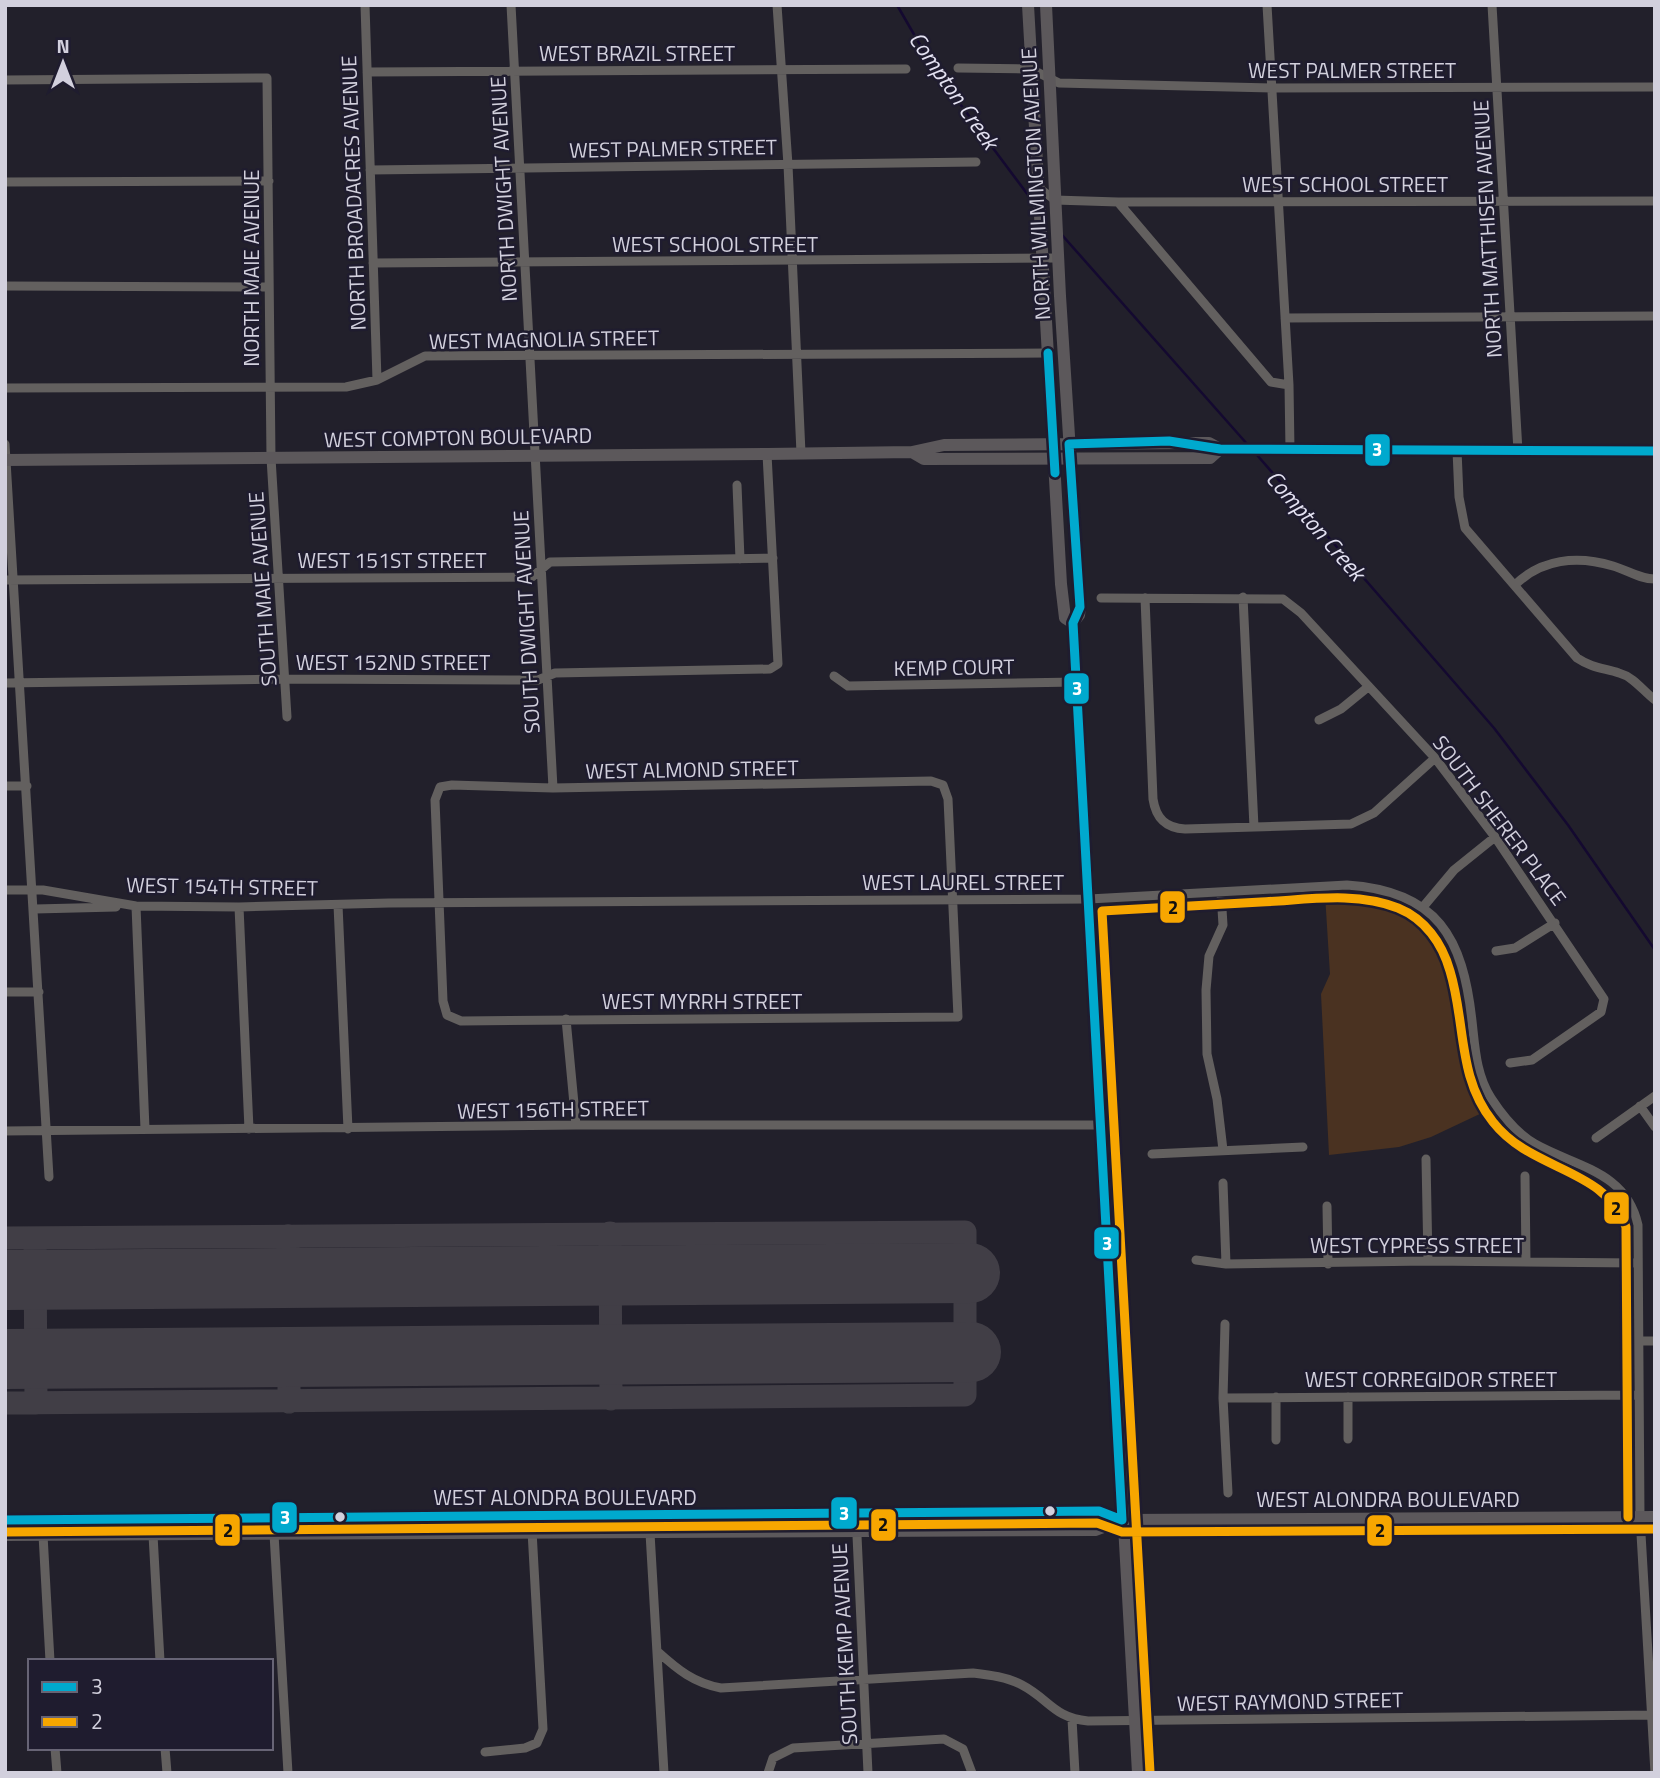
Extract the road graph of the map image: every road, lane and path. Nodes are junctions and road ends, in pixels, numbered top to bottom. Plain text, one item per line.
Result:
1 (365, 5) edge
2 (511, 5) edge
3 (777, 5) edge
4 (1028, 5) edge
5 (1046, 5) edge
6 (1267, 5) edge
7 (1492, 5) edge
8 (958, 68) dead end
9 (782, 69) junction
10 (906, 69) dead end
11 (1031, 69) junction
12 (514, 71) junction
13 (367, 72) junction
14 (1049, 79) junction
15 (5, 80) edge
16 (1497, 87) junction
17 (1655, 87) edge
18 (1272, 88) junction
19 (976, 162) dead end
20 (788, 165) junction
21 (518, 168) junction
22 (370, 170) junction
23 (269, 181) junction
24 (5, 182) edge
25 (1039, 188) junction
26 (1055, 200) junction
27 (1278, 201) junction
28 (1503, 201) junction
29 (1655, 201) edge
30 (1118, 202) junction
31 (1058, 255) junction
32 (1042, 258) junction
33 (792, 261) junction
34 (524, 262) junction
35 (373, 263) junction
36 (5, 286) edge
37 (269, 287) junction
38 (1510, 316) junction
39 (1655, 316) edge
40 (1285, 318) junction
41 (1048, 353) junction
42 (529, 354) junction
43 (796, 355) junction
44 (377, 380) junction
45 (1289, 385) junction
46 (5, 388) edge
47 (269, 388) junction
48 (5, 444) edge
49 (1053, 444) junction
50 (1069, 444) junction
51 (1220, 449) junction
52 (1290, 450) junction
53 (1457, 450) junction
54 (1518, 451) junction
55 (1655, 451) edge
56 (912, 452) junction
57 (801, 453) junction
58 (767, 454) junction
59 (536, 455) junction
60 (271, 458) junction
61 (1070, 459) junction
62 (6, 460) edge
63 (1054, 460) junction
64 (737, 485) dead end
65 (774, 558) junction
66 (740, 559) junction
67 (540, 570) junction
68 (280, 578) junction
69 (1655, 579) edge
70 (10, 580) edge
71 (1515, 585) junction
72 (1243, 597) junction
73 (1101, 598) dead end
74 (1145, 598) junction
75 (1073, 623) junction
76 (834, 676) dead end
77 (547, 677) junction
78 (286, 679) junction
79 (5, 682) edge
80 (21, 682) junction
81 (1077, 682) junction
82 (1368, 687) junction
83 (1655, 700) edge
84 (287, 717) dead end
85 (1319, 720) dead end
86 (1435, 758) junction
87 (5, 786) edge
88 (27, 786) junction
89 (552, 789) junction
90 (1254, 827) junction
91 (1495, 837) junction
92 (5, 890) edge
93 (34, 890) junction
94 (1222, 893) junction
95 (954, 899) junction
96 (1089, 899) junction
97 (439, 903) junction
98 (338, 905) junction
99 (136, 906) junction
100 (239, 907) junction
101 (1423, 907) junction
102 (35, 909) junction
103 (1555, 923) junction
104 (1496, 951) dead end
105 (5, 992) edge
106 (39, 992) junction
107 (566, 1019) junction
108 (1510, 1063) dead end
109 (1655, 1096) edge
110 (1640, 1106) junction
111 (576, 1125) junction
112 (1102, 1125) junction
113 (1655, 1127) edge
114 (145, 1129) junction
115 (249, 1129) junction
116 (348, 1129) junction
117 (5, 1131) edge
118 (47, 1131) junction
119 (1596, 1138) dead end
120 (1303, 1147) dead end
121 (1223, 1150) junction
122 (1152, 1154) dead end
123 (1426, 1159) dead end
124 (1525, 1176) dead end
125 (49, 1177) dead end
126 (1223, 1183) dead end
127 (1327, 1206) dead end
128 (1196, 1260) dead end
129 (1428, 1261) junction
130 (1526, 1262) junction
131 (1638, 1263) junction
132 (1226, 1264) junction
133 (1328, 1264) junction
134 (1225, 1324) dead end
135 (1640, 1341) junction
136 (1655, 1341) edge
137 (1639, 1395) junction
138 (1276, 1397) junction
139 (1348, 1397) junction
140 (1223, 1398) junction
141 (1348, 1439) dead end
142 (1276, 1440) dead end
143 (1228, 1493) dead end
144 (856, 1514) junction
145 (535, 1516) junction
146 (649, 1516) junction
147 (274, 1517) junction
148 (1640, 1517) junction
149 (1655, 1517) edge
150 (5, 1520) edge
151 (1122, 1520) junction
152 (650, 1530) junction
153 (531, 1531) junction
154 (857, 1531) junction
155 (5, 1535) edge
156 (43, 1535) junction
157 (153, 1535) junction
158 (274, 1535) junction
159 (657, 1651) junction
160 (50, 1659) edge
161 (160, 1659) edge
162 (864, 1680) junction
163 (1653, 1715) edge
164 (1072, 1719) junction
165 (1135, 1720) junction
166 (867, 1743) junction
167 (55, 1750) edge
168 (165, 1750) edge
169 (485, 1752) dead end
170 (57, 1773) edge
171 (167, 1773) edge
172 (288, 1773) edge
173 (664, 1773) edge
174 (768, 1773) edge
175 (868, 1773) edge
176 (972, 1773) edge
177 (1074, 1773) edge
178 (1138, 1773) edge
179 (1655, 1773) edge

1 - 13 street, NORTH BROADACRES AVENUE
2 - 12 street, NORTH DWIGHT AVENUE
3 - 9 street
4 - 11 main road, NORTH WILMINGTON AVENUE
5 - 14 main road, NORTH WILMINGTON AVENUE
6 - 18 street
7 - 16 street, NORTH MATTHISEN AVENUE
8 - 11 street
9 - 10 street, WEST BRAZIL STREET
9 - 12 street, WEST BRAZIL STREET
9 - 20 street
11 - 14 street
11 - 25 main road, NORTH WILMINGTON AVENUE
12 - 13 street, WEST BRAZIL STREET
12 - 21 street, NORTH DWIGHT AVENUE
13 - 22 street, NORTH BROADACRES AVENUE
14 - 18 street, WEST PALMER STREET
14 - 26 main road, NORTH WILMINGTON AVENUE
15 - 23 street, NORTH MAIE AVENUE
16 - 17 street, WEST PALMER STREET
16 - 18 street, WEST PALMER STREET
16 - 28 street, NORTH MATTHISEN AVENUE
18 - 27 street
19 - 20 street, WEST PALMER STREET
20 - 21 street, WEST PALMER STREET
20 - 33 street
21 - 22 street, WEST PALMER STREET
21 - 34 street, NORTH DWIGHT AVENUE
22 - 35 street, NORTH BROADACRES AVENUE
23 - 24 street
23 - 37 street, NORTH MAIE AVENUE
25 - 26 street
25 - 32 main road, NORTH WILMINGTON AVENUE
26 - 30 street, WEST SCHOOL STREET
26 - 31 main road, NORTH WILMINGTON AVENUE
27 - 28 street, WEST SCHOOL STREET
27 - 30 street, WEST SCHOOL STREET
27 - 40 street
28 - 29 street, WEST SCHOOL STREET
28 - 38 street, NORTH MATTHISEN AVENUE
30 - 45 street
31 - 32 street, WEST SCHOOL STREET
31 - 50 main road, NORTH WILMINGTON AVENUE
32 - 33 street, WEST SCHOOL STREET
32 - 41 main road, NORTH WILMINGTON AVENUE
33 - 34 street, WEST SCHOOL STREET
33 - 43 street
34 - 35 street, WEST SCHOOL STREET
34 - 42 street, NORTH DWIGHT AVENUE
35 - 44 street, NORTH BROADACRES AVENUE
36 - 37 street
37 - 47 street, NORTH MAIE AVENUE
38 - 39 street
38 - 40 street
38 - 54 street, NORTH MATTHISEN AVENUE
40 - 45 street
41 - 43 street, WEST MAGNOLIA STREET
41 - 49 main road, NORTH WILMINGTON AVENUE
42 - 43 street, WEST MAGNOLIA STREET
42 - 44 street, WEST MAGNOLIA STREET
42 - 59 street, NORTH DWIGHT AVENUE
43 - 57 street
44 - 47 street, WEST MAGNOLIA STREET
45 - 52 street
46 - 47 street, WEST MAGNOLIA STREET
47 - 60 street, NORTH MAIE AVENUE
48 - 62 street
49 - 50 main road, WEST COMPTON BOULEVARD
49 - 56 main road, WEST COMPTON BOULEVARD
49 - 63 main road, NORTH WILMINGTON AVENUE
50 - 51 main road, WEST COMPTON BOULEVARD
50 - 61 main road, NORTH WILMINGTON AVENUE
51 - 52 main road, WEST COMPTON BOULEVARD
51 - 61 main road, WEST COMPTON BOULEVARD
52 - 53 main road, WEST COMPTON BOULEVARD
53 - 54 main road, WEST COMPTON BOULEVARD
53 - 71 street
54 - 55 main road, WEST COMPTON BOULEVARD
56 - 57 main road, WEST COMPTON BOULEVARD
56 - 63 main road, WEST COMPTON BOULEVARD
57 - 58 main road, WEST COMPTON BOULEVARD
58 - 59 main road, WEST COMPTON BOULEVARD
58 - 65 street
59 - 60 main road, WEST COMPTON BOULEVARD
59 - 67 street, SOUTH DWIGHT AVENUE
60 - 62 main road, WEST COMPTON BOULEVARD
60 - 68 street, SOUTH MAIE AVENUE
61 - 63 main road, WEST COMPTON BOULEVARD
61 - 75 main road, NORTH WILMINGTON AVENUE
62 - 70 street
63 - 75 main road, NORTH WILMINGTON AVENUE
64 - 66 street
65 - 66 street, WEST 151ST STREET
65 - 77 street, WEST 152ND STREET
66 - 67 street, WEST 151ST STREET
67 - 68 street, WEST 151ST STREET
67 - 77 street, SOUTH DWIGHT AVENUE
68 - 70 street, WEST 151ST STREET
68 - 78 street, SOUTH MAIE AVENUE
69 - 71 street
70 - 80 street
71 - 83 street
72 - 74 street
72 - 82 street, SOUTH SHERER PLACE
72 - 90 street
73 - 74 street
74 - 90 street
75 - 81 main road
76 - 81 street, KEMP COURT
77 - 78 street, WEST 152ND STREET
77 - 89 street, SOUTH DWIGHT AVENUE
78 - 80 street, WEST 152ND STREET
78 - 84 street, SOUTH MAIE AVENUE
79 - 80 street, WEST 152ND STREET
80 - 88 street
81 - 96 main road
82 - 85 street
82 - 86 street, SOUTH SHERER PLACE
86 - 90 street
86 - 91 street, SOUTH SHERER PLACE
87 - 88 street
88 - 93 street
89 - 95 street, WEST ALMOND STREET
89 - 97 street, WEST ALMOND STREET
91 - 101 street
91 - 103 street, SOUTH SHERER PLACE
92 - 93 street, WEST 154TH STREET
93 - 99 street, WEST 154TH STREET
93 - 102 street
94 - 96 street, WEST LAUREL STREET
94 - 101 street, WEST LAUREL STREET
94 - 121 street
95 - 96 street, WEST LAUREL STREET
95 - 97 street, WEST LAUREL STREET
95 - 107 street, WEST MYRRH STREET
96 - 112 main road
97 - 98 street, WEST 154TH STREET
97 - 107 street, WEST MYRRH STREET
98 - 100 street, WEST 154TH STREET
98 - 116 street
99 - 100 street, WEST 154TH STREET
99 - 102 street
99 - 114 street
100 - 115 street
101 - 131 street
102 - 106 street
103 - 104 street
103 - 108 street, SOUTH SHERER PLACE
105 - 106 street
106 - 118 street
107 - 111 street
109 - 110 street
110 - 113 street
110 - 119 street
111 - 112 street, WEST 156TH STREET
111 - 116 street, WEST 156TH STREET
112 - 151 main road
114 - 115 street, WEST 156TH STREET
114 - 118 street, WEST 156TH STREET
115 - 116 street, WEST 156TH STREET
117 - 118 street, WEST 156TH STREET
118 - 125 street
120 - 121 street
121 - 122 street
123 - 129 street
124 - 130 street
126 - 132 street
127 - 133 street
128 - 132 street, WEST CYPRESS STREET
129 - 130 street, WEST CYPRESS STREET
129 - 133 street, WEST CYPRESS STREET
130 - 131 street, WEST CYPRESS STREET
131 - 135 street
132 - 133 street, WEST CYPRESS STREET
134 - 140 street
135 - 136 street
135 - 137 street
137 - 139 street, WEST CORREGIDOR STREET
137 - 148 street
138 - 139 street, WEST CORREGIDOR STREET
138 - 140 street, WEST CORREGIDOR STREET
138 - 142 street
139 - 141 street
140 - 143 street
144 - 146 main road, WEST ALONDRA BOULEVARD
144 - 151 main road, WEST ALONDRA BOULEVARD
144 - 154 street, SOUTH KEMP AVENUE
145 - 146 main road, WEST ALONDRA BOULEVARD
145 - 147 main road, WEST ALONDRA BOULEVARD
145 - 153 street
146 - 152 street
147 - 150 main road, WEST ALONDRA BOULEVARD
147 - 158 street
148 - 149 main road, WEST ALONDRA BOULEVARD
148 - 151 main road, WEST ALONDRA BOULEVARD
148 - 163 street
151 - 154 main road, WEST ALONDRA BOULEVARD
151 - 165 main road
152 - 153 main road, WEST ALONDRA BOULEVARD
152 - 154 main road, WEST ALONDRA BOULEVARD
152 - 159 street
153 - 158 main road, WEST ALONDRA BOULEVARD
153 - 169 street
154 - 162 street, SOUTH KEMP AVENUE
155 - 156 main road, WEST ALONDRA BOULEVARD
156 - 157 main road, WEST ALONDRA BOULEVARD
156 - 160 street
157 - 158 main road, WEST ALONDRA BOULEVARD
157 - 161 street
158 - 172 street
159 - 162 street
159 - 173 street
162 - 164 street
162 - 166 street, SOUTH KEMP AVENUE
163 - 165 street, WEST RAYMOND STREET
163 - 179 street
164 - 165 street, WEST RAYMOND STREET
164 - 177 street
165 - 178 main road
166 - 174 street
166 - 175 street, SOUTH KEMP AVENUE
166 - 176 street
167 - 170 street
168 - 171 street

